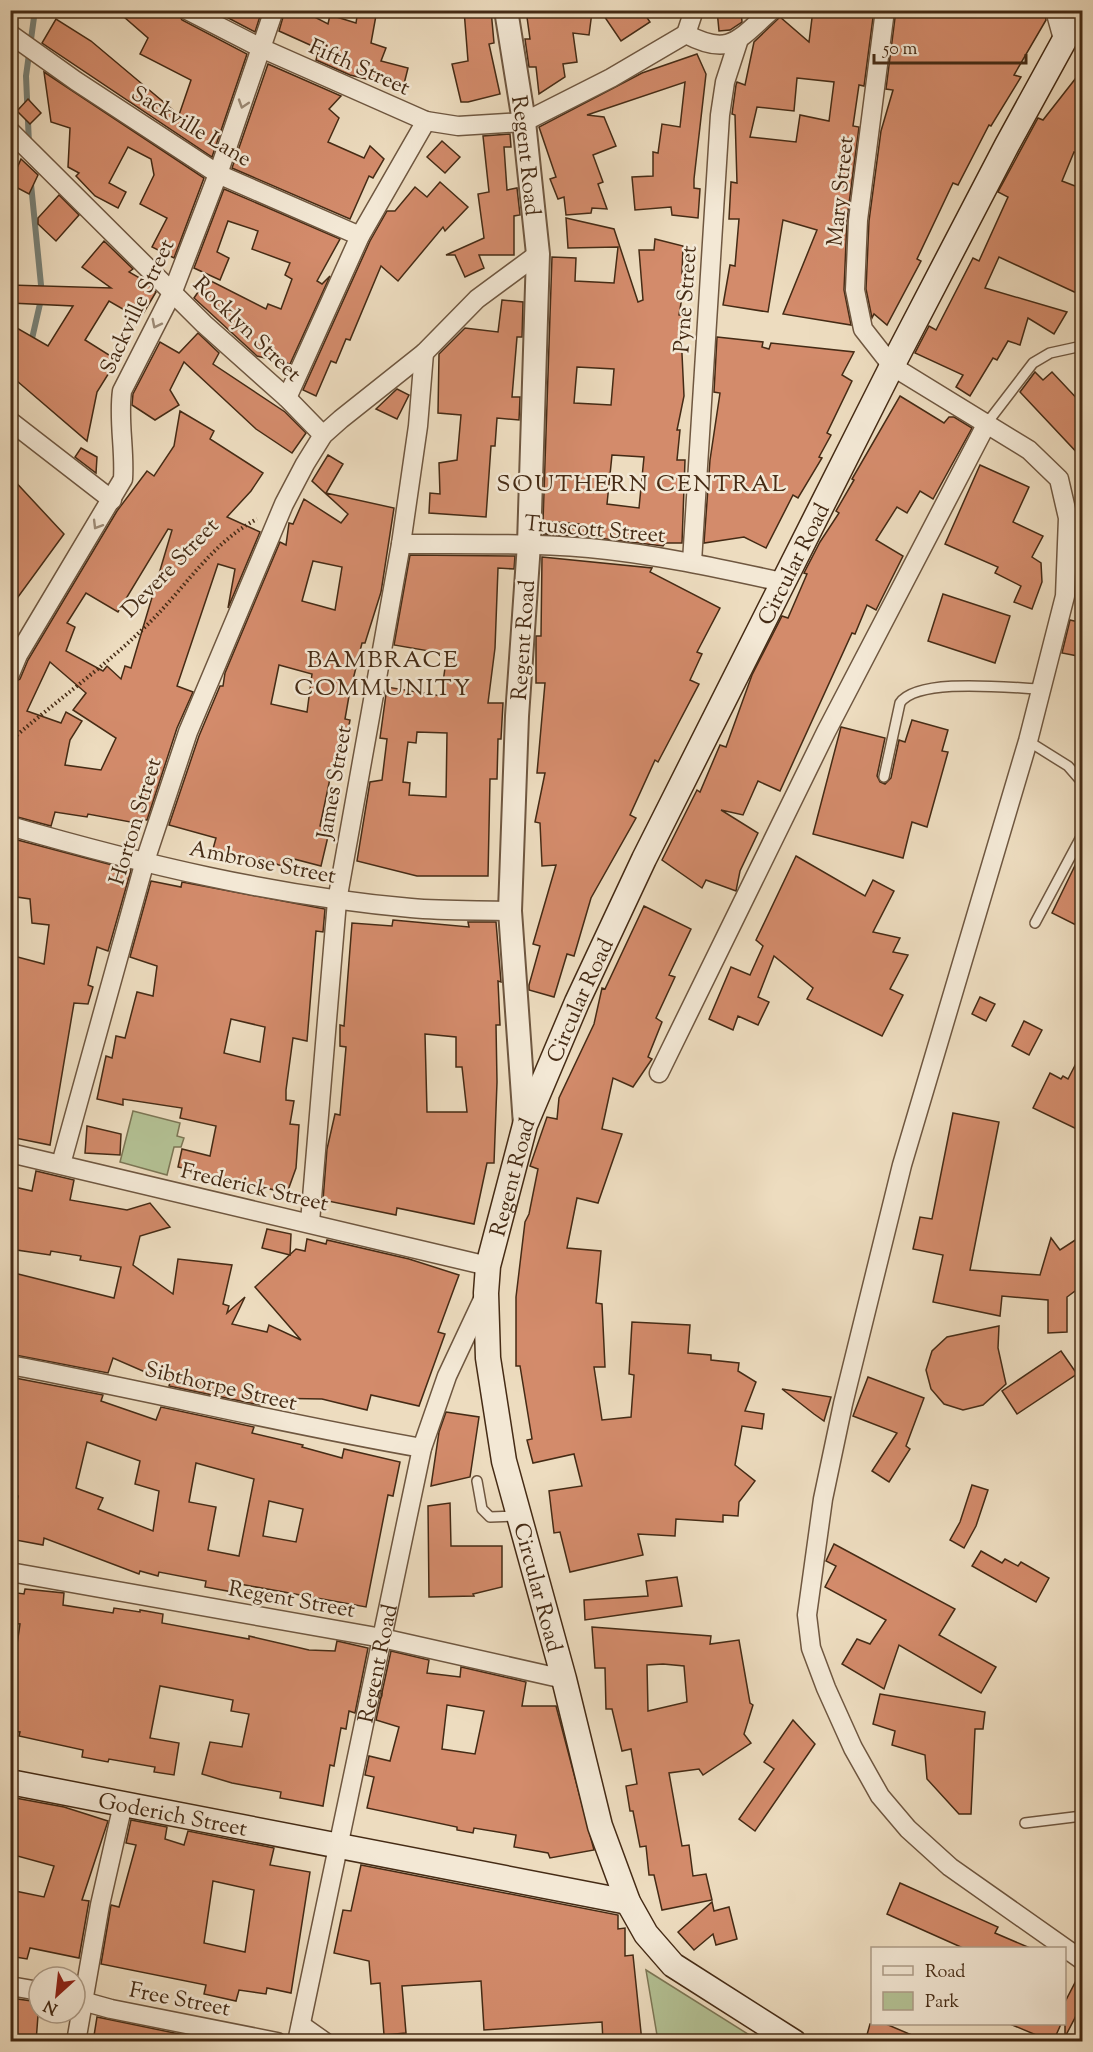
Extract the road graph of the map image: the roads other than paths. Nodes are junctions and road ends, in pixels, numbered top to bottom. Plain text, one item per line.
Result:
1 (187, 10) edge
2 (274, 10) edge
3 (506, 10) edge
4 (694, 10) edge
5 (772, 10) edge
6 (885, 10) edge
7 (1055, 10) edge
8 (1081, 10) edge
9 (10, 34) edge
10 (686, 34) junction
11 (1063, 39) junction
12 (738, 42) junction
13 (261, 48) junction
14 (426, 122) junction
15 (524, 122) junction
16 (10, 131) edge
17 (218, 174) junction
18 (360, 236) junction
19 (538, 254) junction
20 (173, 291) junction
21 (1083, 346) edge
22 (424, 353) junction
23 (892, 366) junction
24 (287, 398) junction
25 (10, 421) edge
26 (987, 423) junction
27 (323, 435) junction
28 (112, 500) junction
29 (401, 544) junction
30 (529, 544) junction
31 (692, 561) junction
32 (782, 582) junction
33 (1074, 597) edge
34 (14, 652) edge
35 (10, 674) edge
36 (1042, 689) junction
37 (1028, 741) junction
38 (884, 777) dead end
39 (1083, 782) edge
40 (10, 826) edge
41 (1083, 835) edge
42 (145, 861) junction
43 (338, 901) junction
44 (510, 910) junction
45 (1035, 923) dead end
46 (659, 1073) dead end
47 (525, 1125) junction
48 (10, 1153) edge
49 (61, 1164) junction
50 (310, 1222) junction
51 (488, 1266) junction
52 (486, 1293) junction
53 (10, 1365) edge
54 (422, 1448) junction
55 (477, 1481) dead end
56 (519, 1516) junction
57 (10, 1572) edge
58 (382, 1638) junction
59 (564, 1679) junction
60 (10, 1782) edge
61 (123, 1804) junction
62 (1083, 1816) edge
63 (1024, 1823) dead end
64 (338, 1847) junction
65 (628, 1902) junction
66 (1064, 1947) edge
67 (1066, 1948) edge
68 (1083, 1960) edge
69 (87, 1965) edge
70 (10, 1986) edge
71 (27, 1989) edge
72 (87, 2002) edge
73 (77, 2025) edge
74 (299, 2033) edge
75 (76, 2042) edge
76 (277, 2042) edge
77 (325, 2042) edge
78 (794, 2042) edge

1 - 13 street, Fifth Street
2 - 13 street, Sackville Street
3 - 15 street, Regent Road
4 - 10 street
5 - 12 street
6 - 23 street, Mary Street
7 - 11 street
8 - 11 main road, Circular Road
9 - 17 street, Sackville Lane
10 - 12 street
10 - 15 street
11 - 23 main road, Circular Road
12 - 31 street, Pyne Street
13 - 14 street, Fifth Street
13 -> 17 street, Sackville Street
14 - 15 street, Fifth Street
14 - 18 street
15 - 19 street, Regent Road
16 - 20 street, Rocklyn Street
17 - 18 street, Sackville Lane
17 - 20 street, Sackville Street
18 - 24 street
19 - 22 street
19 - 30 street, Regent Road
20 - 24 street, Rocklyn Street
20 -> 28 street, Sackville Street
21 - 26 lane
22 - 27 street
22 - 29 street, James Street
23 - 26 street
23 - 32 main road, Circular Road
24 - 27 street, Rocklyn Street
25 - 28 street
26 - 33 street
26 - 46 street
27 - 42 street, Horton Street
28 -> 34 street, Sackville Street
29 - 30 street, Truscott Street
29 - 43 street, James Street
30 - 31 street, Truscott Street
30 - 44 street, Regent Road
31 - 32 street, Truscott Street
32 - 47 main road, Circular Road
33 - 36 street
34 - 35 street, Sackville Street
36 - 37 street
36 - 38 lane
37 - 39 lane
37 - 66 street
40 - 42 street, Ambrose Street
41 - 45 lane
42 - 43 street, Ambrose Street
42 - 49 street, Horton Street
43 - 44 street, Ambrose Street
43 - 50 street, James Street
44 - 47 street, Regent Road
47 - 51 main road, Regent Road
48 - 49 street, Frederick Street
49 - 50 street, Frederick Street
50 - 51 street, Frederick Street
51 - 52 main road, Circular Road
52 - 54 street, Regent Road
52 - 56 main road, Circular Road
53 - 54 street, Sibthorpe Street
54 - 58 street, Regent Road
55 - 56 lane
56 - 59 main road, Circular Road
57 - 58 street, Regent Street
58 - 59 street, Regent Street
58 - 64 street, Regent Road
59 - 65 main road, Circular Road
60 - 61 main road, Goderich Street
61 - 64 main road, Goderich Street
61 - 69 street
62 - 63 lane
64 - 65 main road, Goderich Street
64 - 74 street, Regent Road
65 - 78 main road, Circular Road
67 - 68 street
70 - 71 street
72 - 76 street, Free Street
73 - 75 street
74 - 77 street

